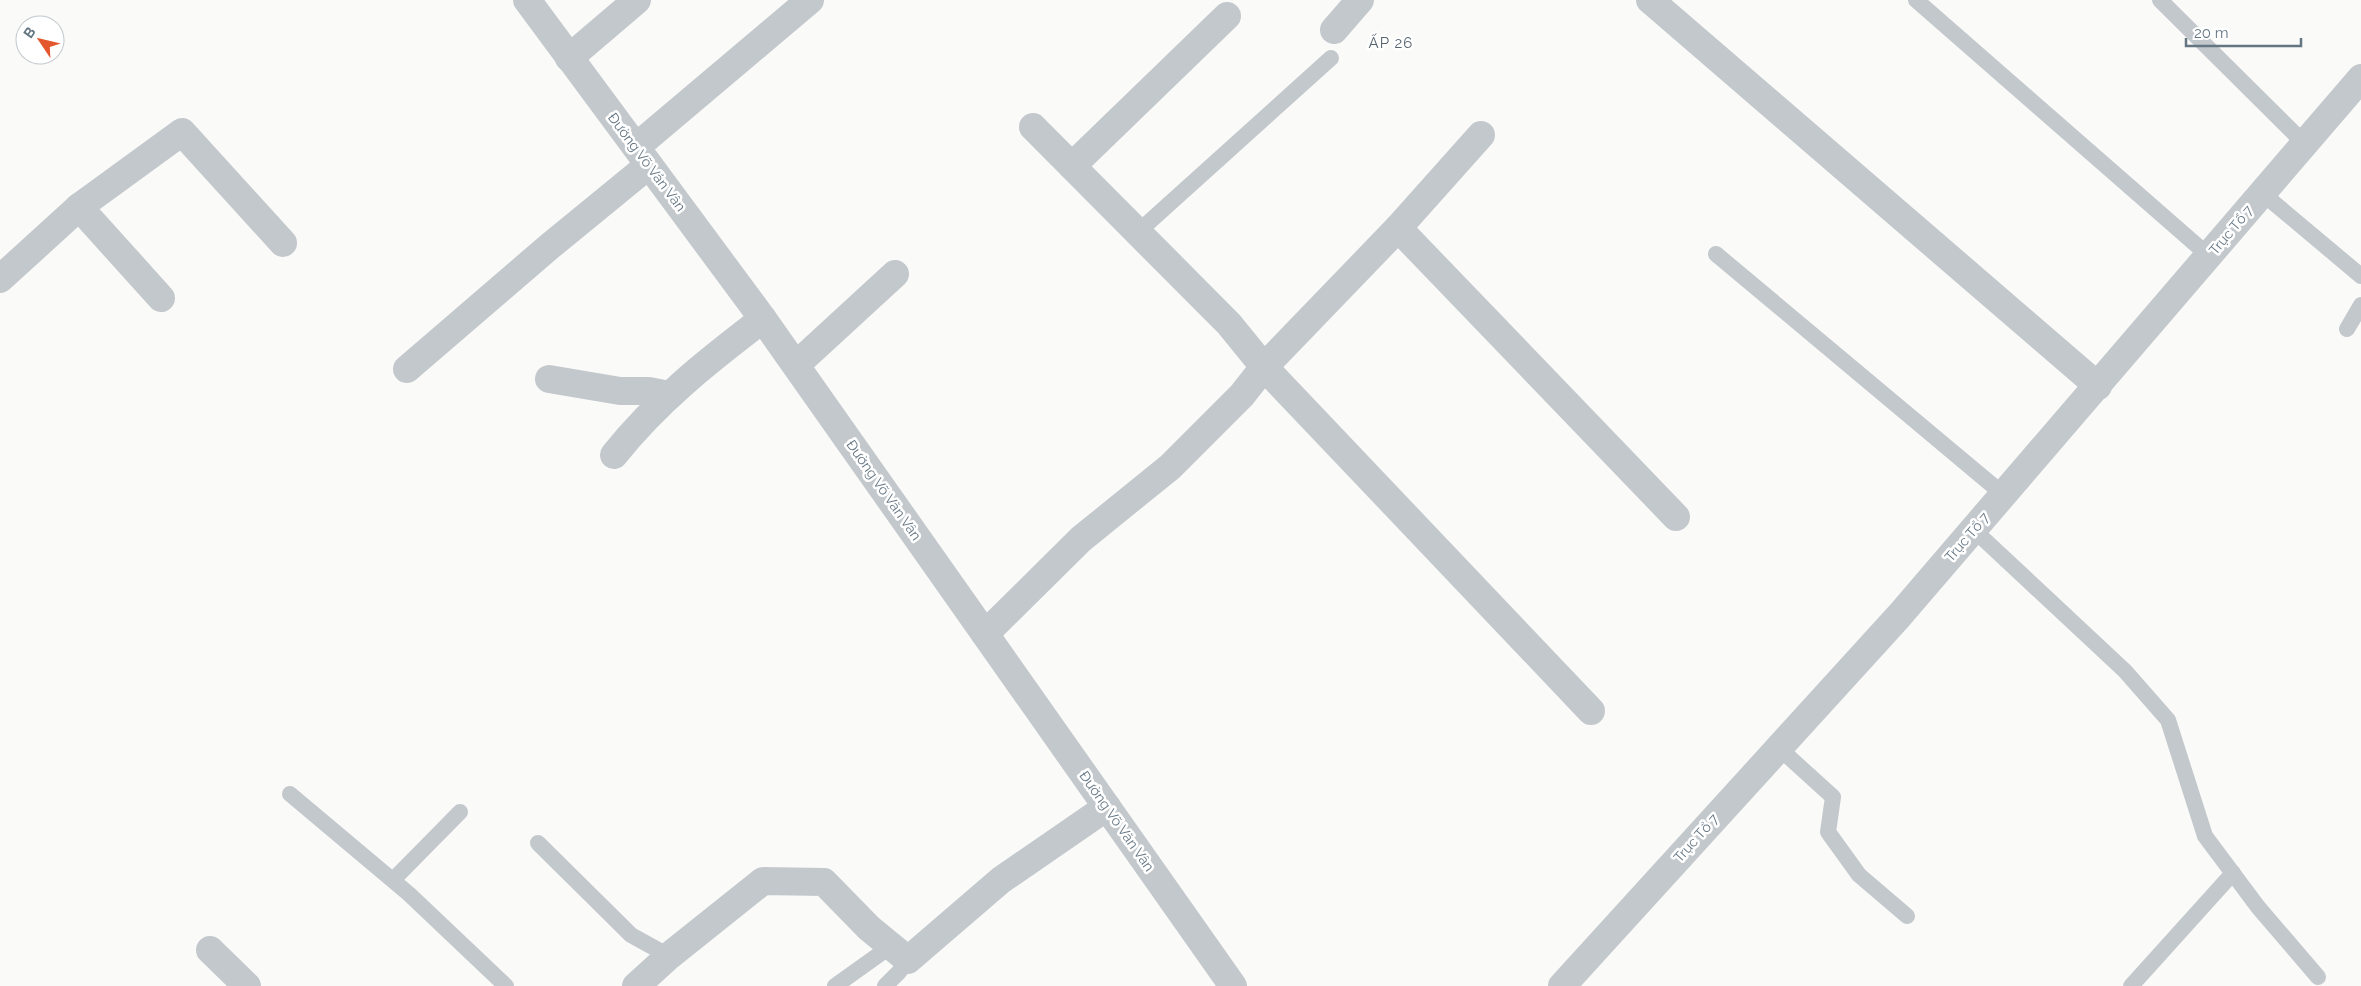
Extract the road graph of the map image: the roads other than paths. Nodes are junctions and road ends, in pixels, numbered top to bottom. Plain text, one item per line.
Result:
1 (527, 0) edge
2 (638, 0) edge
3 (810, 0) edge
4 (1360, 0) edge
5 (1650, 0) edge
6 (1916, 0) edge
7 (2160, 0) edge
8 (1227, 16) dead end
9 (1334, 30) dead end
10 (569, 58) junction
11 (1331, 58) dead end
12 (2361, 78) edge
13 (1033, 127) dead end
14 (1480, 135) dead end
15 (2304, 144) junction
16 (643, 156) junction
17 (1072, 166) junction
18 (2262, 193) junction
19 (79, 207) junction
20 (1398, 228) junction
21 (1138, 232) junction
22 (282, 243) dead end
23 (1716, 254) dead end
24 (2209, 256) junction
25 (895, 274) dead end
26 (2361, 276) edge
27 (0, 279) edge
28 (161, 298) dead end
29 (2361, 305) edge
30 (763, 319) junction
31 (2348, 330) dead end
32 (796, 365) junction
33 (1264, 367) junction
34 (407, 369) dead end
35 (549, 379) dead end
36 (2098, 386) junction
37 (669, 395) junction
38 (614, 455) dead end
39 (2004, 495) junction
40 (1676, 517) dead end
41 (1974, 530) junction
42 (985, 634) junction
43 (1591, 711) dead end
44 (1779, 748) junction
45 (290, 794) dead end
46 (1107, 807) junction
47 (460, 812) dead end
48 (538, 843) dead end
49 (2233, 873) junction
50 (393, 880) junction
51 (1907, 916) dead end
52 (210, 950) dead end
53 (899, 953) junction
54 (669, 956) junction
55 (2318, 977) dead end
56 (247, 986) edge
57 (506, 986) edge
58 (636, 986) edge
59 (835, 986) edge
60 (885, 986) edge
61 (1233, 986) edge
62 (1562, 986) edge
63 (2131, 986) edge

1 - 10 street, Đường Võ Văn Vân
2 - 10 street
3 - 16 street
4 - 9 street
5 - 36 street
6 - 24 lane
7 - 15 lane
8 - 17 street
10 - 16 street, Đường Võ Văn Vân
11 - 21 lane
12 - 15 street, Trục Tổ 7
13 - 17 street
14 - 20 street
15 - 18 street, Trục Tổ 7
16 - 30 street, Đường Võ Văn Vân
16 - 34 street
17 - 21 street
18 - 24 street, Trục Tổ 7
18 - 26 lane
19 - 22 street
19 - 27 street
19 - 28 street
20 - 33 street
20 - 40 street
21 - 33 street
23 - 39 lane
24 - 36 street, Trục Tổ 7
25 - 32 street
29 - 31 lane
30 - 32 street, Đường Võ Văn Vân
30 - 37 street
32 - 42 street, Đường Võ Văn Vân
33 - 42 street
33 - 43 street
35 - 37 street
36 - 39 street, Trục Tổ 7
37 - 38 street
39 - 41 street, Trục Tổ 7
41 - 44 street, Trục Tổ 7
41 - 49 lane
42 - 46 street, Đường Võ Văn Vân
44 - 51 lane
44 - 62 street, Trục Tổ 7
45 - 50 lane
46 - 53 street
46 - 61 street, Đường Võ Văn Vân
47 - 50 lane
48 - 54 lane
49 - 55 lane
49 - 63 lane
50 - 57 lane
52 - 56 street
53 - 54 street
53 - 59 lane
53 - 60 lane
54 - 58 street

